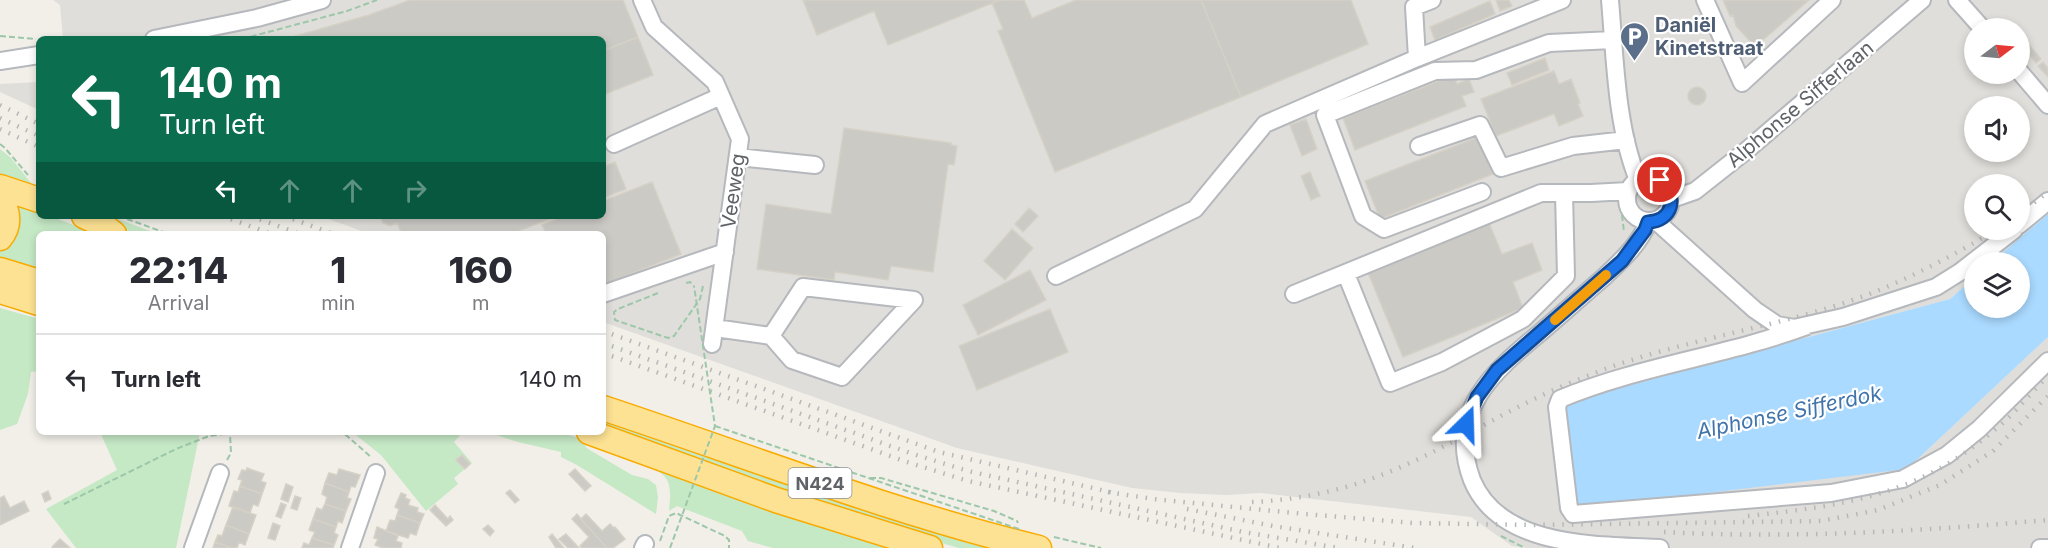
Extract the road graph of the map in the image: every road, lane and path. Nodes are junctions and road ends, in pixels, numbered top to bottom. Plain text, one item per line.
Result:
1 (322, 0) edge
2 (377, 0) edge
3 (642, 0) edge
4 (1432, 0) edge
5 (1562, 0) edge
6 (1610, 0) edge
7 (1705, 0) edge
8 (1832, 0) edge
9 (1922, 0) edge
10 (1957, 0) edge
11 (1412, 3) edge
12 (1973, 18) edge
13 (0, 36) edge
14 (169, 36) edge
15 (254, 36) edge
16 (36, 39) edge
17 (1613, 40) junction
18 (0, 52) edge
19 (33, 55) edge
20 (1417, 58) junction
21 (0, 61) edge
22 (2030, 84) edge
23 (721, 96) junction
24 (2048, 105) edge
25 (1626, 140) junction
26 (0, 144) edge
27 (614, 144) dead end
28 (1419, 146) dead end
29 (738, 157) junction
30 (815, 165) dead end
31 (29, 176) dead end
32 (1633, 186) junction
33 (0, 187) edge
34 (1482, 192) dead end
35 (1564, 193) junction
36 (0, 197) edge
37 (36, 199) edge
38 (1672, 199) junction
39 (2048, 201) edge
40 (2030, 216) edge
41 (90, 219) edge
42 (128, 219) edge
43 (1652, 221) junction
44 (110, 231) edge
45 (161, 231) edge
46 (0, 238) edge
47 (2001, 240) edge
48 (725, 252) junction
49 (0, 270) edge
50 (1346, 274) junction
51 (1056, 276) dead end
52 (704, 278) dead end
53 (36, 281) edge
54 (684, 283) dead end
55 (0, 291) edge
56 (662, 291) dead end
57 (606, 293) edge
58 (1294, 294) dead end
59 (36, 302) edge
60 (1807, 326) junction
61 (771, 336) junction
62 (2048, 361) edge
63 (606, 409) edge
64 (715, 426) junction
65 (219, 435) edge
66 (230, 435) edge
67 (346, 435) edge
68 (597, 435) edge
69 (376, 473) joint
70 (212, 481) joint
71 (64, 504) dead end
72 (1019, 529) dead end
73 (1044, 542) edge
74 (648, 547) edge
75 (193, 548) edge
76 (350, 548) edge
77 (670, 548) edge
78 (729, 548) edge
79 (930, 548) edge
80 (1101, 548) edge
81 (1660, 548) edge
82 (2040, 548) edge
83 (2048, 548) edge

1 - 14 street
2 - 15 path
3 - 23 street, Veeweg
4 - 11 street
5 - 20 street
6 - 17 street
7 - 8 street
9 - 38 street, Alphonse Sifferlaan
10 - 12 street
11 - 20 street
13 - 16 path
17 - 25 street
17 - 34 street
18 - 19 street
19 - 21 street
20 - 51 street
22 - 24 street
23 - 27 street
23 - 29 street, Veeweg
25 - 28 street
25 - 32 street
26 - 31 path
29 - 30 street
29 - 48 street, Veeweg
32 - 35 street
32 - 38 street
32 - 43 street
33 - 37 highway
35 - 50 street
35 - 50 street
36 - 46 highway
38 - 43 street
39 - 40 street
41 - 44 highway
42 - 45 path
43 - 60 street
43 - 81 street
47 - 60 street
48 - 57 street
48 - 61 street, Veeweg
49 - 53 highway
50 - 58 street
52 - 56 path
54 - 64 path, bridge
55 - 59 highway
60 - 62 street
61 - 61 street
63 - 73 highway, N424
64 - 72 path, bridge
64 - 77 path, bridge
65 - 71 path
66 - 70 path
67 - 69 path
68 - 79 highway, N424
69 - 76 street
70 - 75 street
73 - 80 path
74 - 78 path
82 - 83 street

